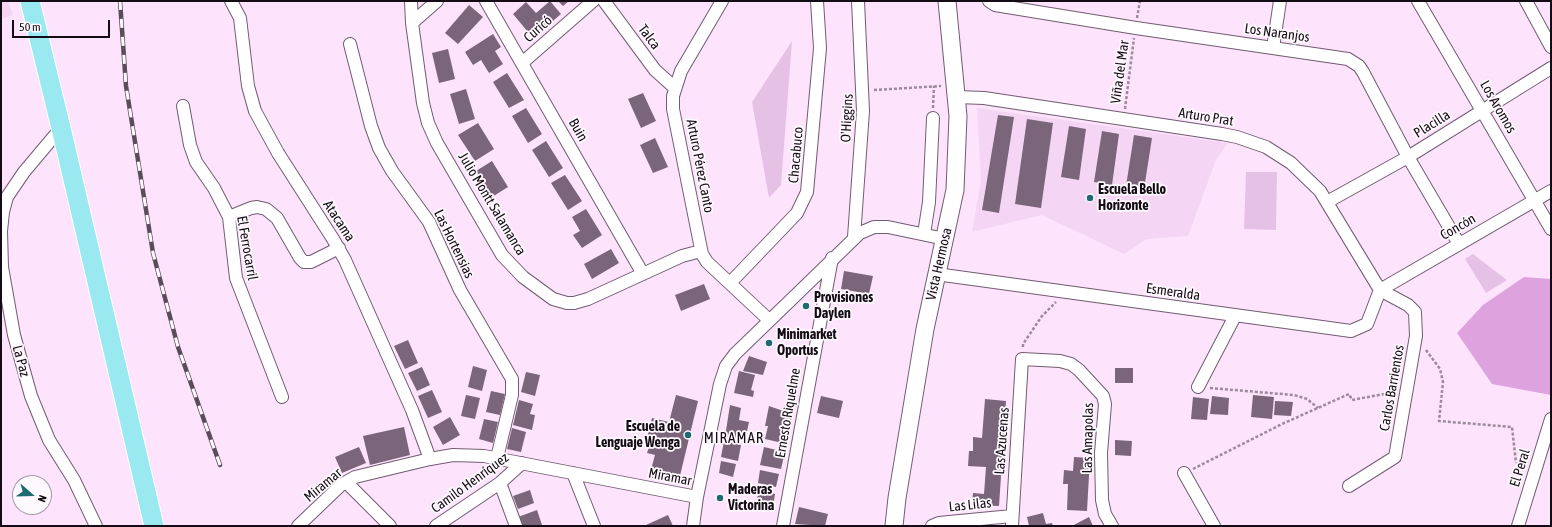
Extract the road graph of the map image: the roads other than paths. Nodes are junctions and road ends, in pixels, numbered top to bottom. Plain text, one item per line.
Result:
1 (30, 1) edge
2 (411, 1) edge
3 (437, 1) edge
4 (486, 1) edge
5 (593, 1) edge
6 (604, 1) edge
7 (722, 1) edge
8 (817, 1) edge
9 (858, 1) edge
10 (947, 1) edge
11 (989, 1) edge
12 (1280, 1) edge
13 (1418, 1) edge
14 (1526, 1) edge
15 (233, 2) edge
16 (412, 23) junction
17 (350, 44) dead end
18 (1551, 47) edge
19 (1273, 48) junction
20 (522, 63) junction
21 (1551, 68) edge
22 (675, 88) junction
23 (956, 91) junction
24 (183, 106) dead end
25 (1483, 110) junction
26 (933, 118) road end
27 (61, 128) junction
28 (1408, 157) junction
29 (1551, 191) edge
30 (4, 194) edge
31 (1535, 200) junction
32 (1327, 202) junction
33 (229, 217) junction
34 (1551, 229) edge
35 (924, 234) junction
36 (854, 237) junction
37 (945, 239) junction
38 (1459, 244) junction
39 (339, 248) junction
40 (701, 251) junction
41 (832, 258) junction
42 (643, 274) junction
43 (936, 274) junction
44 (730, 283) junction
45 (1380, 290) junction
46 (5, 308) edge
47 (1235, 316) junction
48 (769, 320) junction
49 (1022, 359) joint
50 (1198, 386) road end
51 (282, 396) dead end
52 (1551, 419) edge
53 (497, 458) junction
54 (430, 459) junction
55 (522, 463) junction
56 (573, 473) junction
57 (1184, 473) road end
58 (346, 482) junction
59 (500, 483) junction
60 (1349, 486) dead end
61 (697, 497) junction
62 (1012, 521) edge
63 (96, 526) edge
64 (154, 526) edge
65 (298, 526) edge
66 (390, 526) edge
67 (436, 526) edge
68 (516, 526) edge
69 (594, 526) edge
70 (693, 526) edge
71 (783, 526) edge
72 (894, 526) edge
73 (932, 526) edge
74 (1112, 526) edge
75 (1214, 526) edge
76 (1518, 526) edge

1 - 27 main road
2 - 16 street, Julio Montt Salamanca
3 - 16 street
4 - 20 street, Buin
5 - 20 street, Curicó
6 - 22 street, Talca
7 - 22 street, Arturo Pérez Canto
8 - 44 street, Chacabuco
9 - 36 street, O'Higgins
10 - 23 main road, Vista Hermosa
11 - 19 street, Los Naranjos
12 - 19 street
13 - 25 street, Los Aromos
14 - 18 street
15 - 39 street, Atacama
16 - 42 street, Julio Montt Salamanca
17 - 53 street, Las Hortensias
19 - 28 street, Los Naranjos
20 - 42 street, Buin
21 - 25 street, Placilla
22 - 40 street, Arturo Pérez Canto
23 - 32 street, Arturo Prat
23 - 37 main road, Vista Hermosa
24 - 33 street, El Ferrocarril
25 - 28 street, Placilla
25 - 31 street, Los Aromos
26 - 35 street
27 - 30 street, La Paz
27 - 64 main road
28 - 32 street, Placilla
28 - 38 street, Los Naranjos
29 - 31 street, Concón
30 - 46 street, La Paz
31 - 34 street, Los Aromos
31 - 38 street, Concón
32 - 45 street, Arturo Prat
33 - 39 street
33 - 51 street, El Ferrocarril
35 - 36 street, Miramar
35 - 37 street, Miramar
36 - 41 street, Miramar
37 - 43 main road, Vista Hermosa
38 - 45 street, Concón
39 - 54 street, Atacama
40 - 42 street, Julio Montt Salamanca
40 - 44 street, Arturo Pérez Canto
41 - 48 street, Miramar
41 - 71 street, Ernesto Riquelme
43 - 47 street, Esmeralda
43 - 72 main road, Vista Hermosa
44 - 48 street, Arturo Pérez Canto
45 - 47 street, Esmeralda
45 - 60 street, Carlos Barrientos
46 - 63 street, La Paz
47 - 50 street
48 - 61 street, Miramar
49 - 62 street, Las Azucenas
49 - 74 street, Las Amapolas
52 - 76 street, El Peral
53 - 54 street, Miramar
53 - 55 street, Miramar
54 - 58 street, Miramar
55 - 56 street, Miramar
55 - 59 street, Camilo Henríquez
56 - 61 street, Miramar
56 - 69 street
57 - 75 street
58 - 65 street, Miramar
58 - 66 street
59 - 67 street, Camilo Henríquez
59 - 68 street
61 - 70 street
62 - 73 street, Las Lilas

